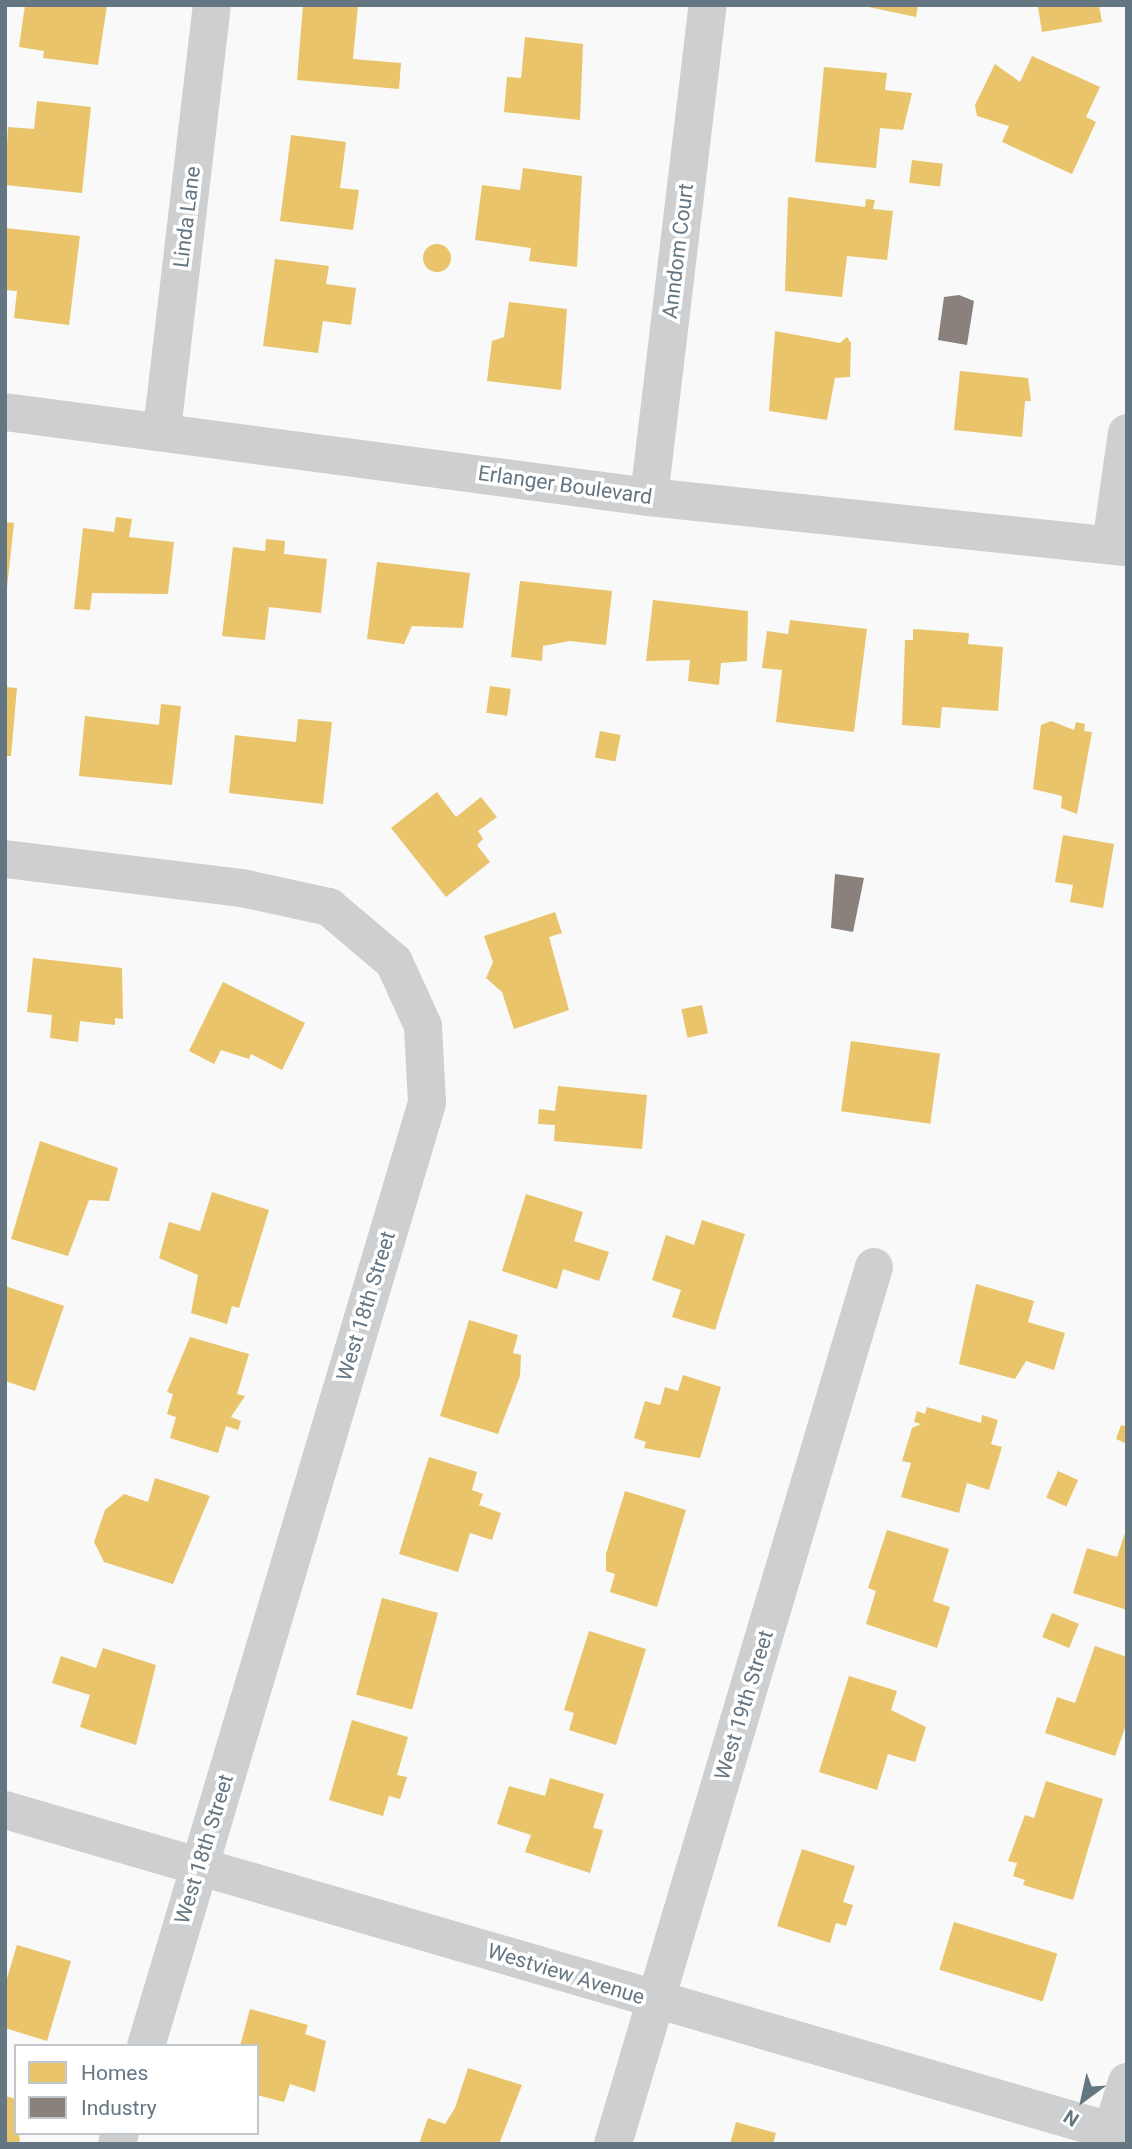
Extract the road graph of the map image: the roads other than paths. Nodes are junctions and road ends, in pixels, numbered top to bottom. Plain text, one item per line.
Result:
1 (212, 5) edge
2 (708, 5) edge
3 (5, 412) edge
4 (162, 430) junction
5 (1127, 433) edge
6 (649, 497) junction
7 (1119, 546) edge
8 (5, 859) edge
9 (874, 1267) dead end
10 (5, 1810) edge
11 (200, 1864) junction
12 (656, 2000) junction
13 (147, 2044) edge
14 (1127, 2082) edge
15 (1116, 2137) edge
16 (613, 2144) edge

1 - 4 street, Linda Lane
2 - 6 street, Anndom Court
3 - 4 street, Erlanger Boulevard
4 - 6 street, Erlanger Boulevard
5 - 7 street
6 - 7 street, Erlanger Boulevard
8 - 11 street, West 18th Street
9 - 12 street, West 19th Street
10 - 11 street, Westview Avenue
11 - 12 street, Westview Avenue
11 - 13 street, West 18th Street
12 - 15 street, Westview Avenue
12 - 16 street, West 19th Street
14 - 15 street

